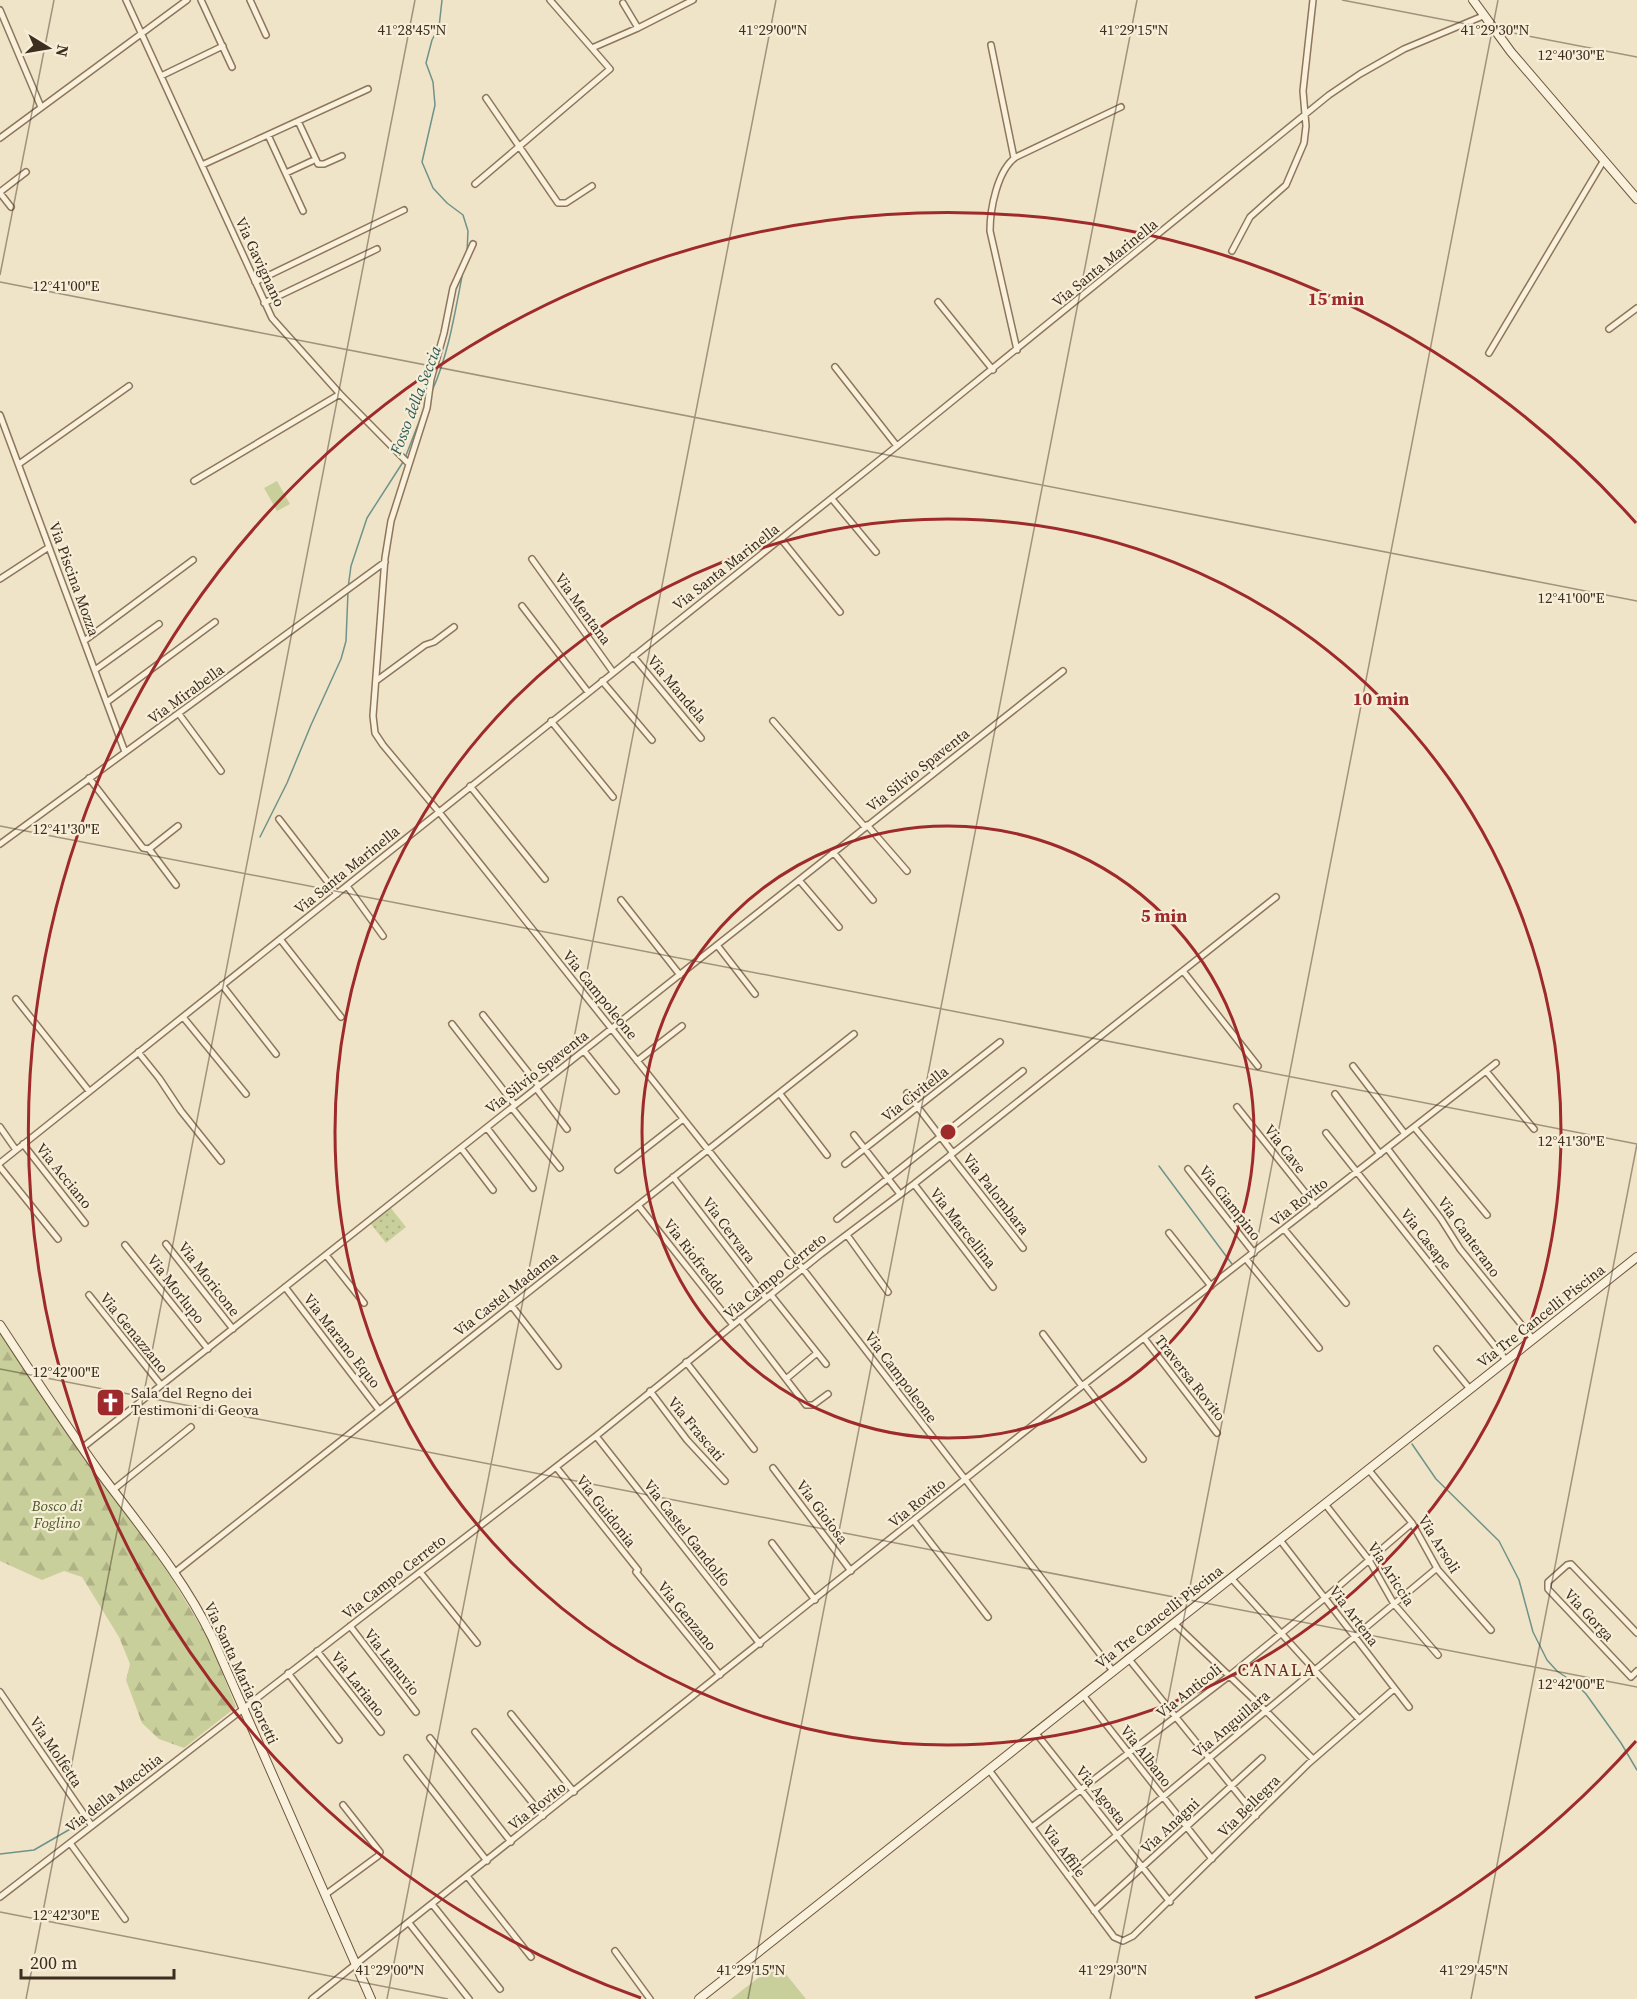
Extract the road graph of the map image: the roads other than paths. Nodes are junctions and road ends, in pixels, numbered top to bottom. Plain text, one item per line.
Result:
1 (126, 0) edge
2 (187, 0) edge
3 (201, 0) edge
4 (250, 0) edge
5 (550, 0) edge
6 (693, 0) edge
7 (1313, 0) edge
8 (1473, 0) edge
9 (178, 3) edge
10 (623, 3) dead end
11 (0, 10) edge
12 (1483, 16) junction
13 (638, 28) junction
14 (142, 34) junction
15 (266, 35) dead end
16 (991, 45) dead end
17 (223, 46) junction
18 (592, 48) junction
19 (232, 67) dead end
20 (161, 76) junction
21 (368, 89) dead end
22 (486, 98) dead end
23 (1121, 106) dead end
24 (40, 107) junction
25 (1305, 116) junction
26 (298, 121) junction
27 (268, 135) junction
28 (0, 138) edge
29 (519, 147) junction
30 (342, 156) dead end
31 (1014, 158) junction
32 (1604, 160) junction
33 (312, 161) dead end
34 (202, 165) junction
35 (26, 172) dead end
36 (286, 174) junction
37 (475, 184) dead end
38 (592, 186) dead end
39 (0, 192) edge
40 (1637, 199) edge
41 (10, 207) dead end
42 (404, 210) dead end
43 (303, 211) dead end
44 (473, 244) dead end
45 (377, 249) dead end
46 (1232, 251) dead end
47 (255, 282) junction
48 (938, 302) dead end
49 (264, 303) junction
50 (1637, 308) edge
51 (1609, 329) dead end
52 (1017, 350) junction
53 (1489, 353) dead end
54 (835, 367) dead end
55 (993, 369) junction
56 (129, 386) dead end
57 (340, 394) junction
58 (0, 415) edge
59 (1, 423) edge
60 (897, 446) junction
61 (19, 464) junction
62 (409, 465) junction
63 (194, 482) dead end
64 (832, 499) junction
65 (781, 539) junction
66 (50, 547) junction
67 (876, 552) dead end
68 (532, 559) dead end
69 (193, 560) dead end
70 (385, 562) junction
71 (0, 579) edge
72 (522, 606) dead end
73 (840, 612) dead end
74 (215, 622) dead end
75 (159, 624) dead end
76 (454, 627) dead end
77 (84, 641) junction
78 (633, 656) junction
79 (95, 670) junction
80 (1063, 671) dead end
81 (613, 672) junction
82 (376, 681) junction
83 (602, 681) junction
84 (588, 692) junction
85 (107, 702) junction
86 (179, 714) junction
87 (552, 721) junction
88 (773, 721) dead end
89 (701, 738) dead end
90 (652, 740) dead end
91 (125, 752) junction
92 (220, 771) dead end
93 (90, 778) junction
94 (470, 786) junction
95 (613, 797) dead end
96 (439, 812) junction
97 (279, 819) dead end
98 (178, 826) dead end
99 (866, 826) junction
100 (0, 844) edge
101 (149, 849) junction
102 (833, 852) junction
103 (907, 871) dead end
104 (545, 879) dead end
105 (799, 880) junction
106 (176, 885) dead end
107 (347, 886) junction
108 (337, 894) junction
109 (1276, 897) dead end
110 (621, 900) dead end
111 (873, 900) dead end
112 (839, 927) dead end
113 (383, 936) dead end
114 (280, 939) junction
115 (717, 945) junction
116 (1183, 971) junction
117 (680, 975) junction
118 (222, 985) junction
119 (756, 993) dead end
120 (16, 999) dead end
121 (483, 1015) dead end
122 (183, 1017) junction
123 (341, 1017) dead end
124 (452, 1024) dead end
125 (682, 1026) dead end
126 (612, 1029) junction
127 (854, 1034) dead end
128 (1000, 1042) dead end
129 (585, 1051) junction
130 (138, 1052) junction
131 (276, 1054) dead end
132 (638, 1061) junction
133 (1496, 1063) dead end
134 (1258, 1066) dead end
135 (1353, 1066) dead end
136 (1023, 1071) dead end
137 (1486, 1071) junction
138 (538, 1087) junction
139 (89, 1091) junction
140 (616, 1091) dead end
141 (907, 1093) dead end
142 (246, 1094) dead end
143 (780, 1094) junction
144 (1335, 1094) dead end
145 (513, 1106) junction
146 (918, 1107) junction
147 (1237, 1107) dead end
148 (682, 1119) junction
149 (0, 1127) edge
150 (1414, 1127) junction
151 (487, 1128) junction
152 (567, 1129) dead end
153 (1534, 1129) dead end
154 (1326, 1133) dead end
155 (1405, 1134) junction
156 (854, 1135) dead end
157 (941, 1137) junction
158 (23, 1144) junction
159 (461, 1148) junction
160 (864, 1148) junction
161 (1387, 1149) junction
162 (16, 1150) junction
163 (708, 1151) junction
164 (952, 1154) junction
165 (1380, 1154) junction
166 (827, 1155) dead end
167 (221, 1161) dead end
168 (845, 1164) dead end
169 (0, 1165) edge
170 (560, 1168) dead end
171 (1188, 1169) dead end
172 (618, 1170) dead end
173 (1358, 1172) junction
174 (673, 1177) junction
175 (888, 1179) junction
176 (914, 1184) junction
177 (533, 1188) dead end
178 (493, 1190) dead end
179 (900, 1194) junction
180 (638, 1204) junction
181 (1314, 1205) junction
182 (1487, 1215) dead end
183 (837, 1219) dead end
184 (86, 1223) dead end
185 (1284, 1229) junction
186 (1170, 1233) dead end
187 (847, 1235) junction
188 (58, 1239) dead end
189 (166, 1244) dead end
190 (125, 1245) dead end
191 (1023, 1248) dead end
192 (1254, 1253) junction
193 (326, 1255) junction
194 (1637, 1257) edge
195 (1246, 1259) junction
196 (803, 1269) junction
197 (1211, 1286) junction
198 (285, 1287) junction
199 (993, 1287) dead end
200 (888, 1292) dead end
201 (89, 1295) dead end
202 (768, 1297) junction
203 (364, 1303) dead end
204 (1346, 1303) dead end
205 (511, 1305) junction
206 (741, 1319) junction
207 (0, 1325) edge
208 (733, 1325) junction
209 (233, 1329) junction
210 (1043, 1334) dead end
211 (1144, 1338) junction
212 (1533, 1339) junction
213 (1319, 1348) dead end
214 (208, 1349) junction
215 (1437, 1349) dead end
216 (817, 1353) junction
217 (1506, 1360) junction
218 (686, 1362) junction
219 (826, 1364) dead end
220 (558, 1366) dead end
221 (786, 1379) junction
222 (161, 1385) junction
223 (1083, 1385) junction
224 (1470, 1389) junction
225 (650, 1391) junction
226 (828, 1394) dead end
227 (379, 1410) junction
228 (191, 1427) dead end
229 (1217, 1432) dead end
230 (596, 1436) junction
231 (82, 1448) junction
232 (754, 1449) dead end
233 (1143, 1459) dead end
234 (556, 1467) junction
235 (773, 1468) dead end
236 (1368, 1469) junction
237 (965, 1480) junction
238 (725, 1481) dead end
239 (113, 1490) junction
240 (1325, 1504) junction
241 (914, 1521) junction
242 (1412, 1523) junction
243 (1280, 1540) junction
244 (772, 1544) dead end
245 (1369, 1560) junction
246 (1437, 1568) junction
247 (637, 1571) joint
248 (851, 1571) junction
249 (420, 1572) junction
250 (174, 1573) junction
251 (1231, 1578) junction
252 (1325, 1598) junction
253 (815, 1600) junction
254 (1394, 1604) junction
255 (987, 1617) dead end
256 (1174, 1623) junction
257 (350, 1626) junction
258 (1491, 1630) dead end
259 (1281, 1633) junction
260 (1637, 1633) edge
261 (1354, 1637) junction
262 (477, 1642) dead end
263 (760, 1644) junction
264 (317, 1651) junction
265 (1438, 1655) dead end
266 (1128, 1658) junction
267 (1315, 1670) junction
268 (1113, 1671) junction
269 (1637, 1671) edge
270 (288, 1673) junction
271 (720, 1676) junction
272 (1229, 1676) junction
273 (1394, 1689) junction
274 (0, 1692) edge
275 (1083, 1695) junction
276 (1409, 1707) dead end
277 (242, 1708) junction
278 (1266, 1711) junction
279 (416, 1712) dead end
280 (511, 1714) dead end
281 (1175, 1717) junction
282 (1359, 1719) junction
283 (381, 1732) dead end
284 (476, 1732) dead end
285 (1035, 1732) junction
286 (430, 1738) dead end
287 (339, 1740) dead end
288 (1128, 1753) junction
289 (407, 1758) dead end
290 (1262, 1758) dead end
291 (1209, 1759) junction
292 (1313, 1759) junction
293 (989, 1770) junction
294 (1231, 1786) junction
295 (1081, 1789) junction
296 (573, 1792) junction
297 (1163, 1797) junction
298 (343, 1805) dead end
299 (543, 1816) junction
300 (1256, 1816) junction
301 (91, 1826) junction
302 (1032, 1827) junction
303 (1187, 1827) junction
304 (1117, 1835) junction
305 (511, 1842) junction
306 (70, 1843) junction
307 (1212, 1859) junction
308 (487, 1861) junction
309 (1143, 1868) junction
310 (467, 1876) junction
311 (1068, 1876) junction
312 (325, 1895) junction
313 (0, 1897) edge
314 (1170, 1902) junction
315 (432, 1904) junction
316 (1094, 1911) junction
317 (125, 1919) dead end
318 (409, 1923) junction
319 (1123, 1941) joint
320 (615, 1952) dead end
321 (531, 1957) dead end
322 (356, 1965) junction
323 (500, 1989) dead end
324 (312, 1999) edge
325 (371, 1999) edge
326 (469, 1999) edge
327 (650, 1999) edge
328 (699, 1999) edge

1 - 14 street, Via Gavignano
2 - 9 street
3 - 17 street
4 - 15 street
5 - 18 street
6 - 13 street
7 - 25 street
8 - 12 street
9 - 14 street
10 - 13 street
11 - 24 street
12 - 25 street, Via Santa Marinella
12 - 32 street
13 - 18 street
14 - 20 street, Via Gavignano
14 - 24 street
16 - 31 street
17 - 19 street
17 - 20 street
18 - 29 street
20 - 34 street, Via Gavignano
21 - 26 street
22 - 29 street
23 - 31 street
24 - 28 street
25 - 46 street
25 - 52 street, Via Santa Marinella
26 - 27 street
26 - 30 street
27 - 34 street
27 - 36 street
29 - 37 street
29 - 38 street
31 - 52 street
32 - 40 street
32 - 53 street
33 - 36 street
34 - 47 street, Via Gavignano
35 - 39 street
36 - 43 street
39 - 41 street
42 - 47 street
44 - 62 street, Via Campoleone
45 - 49 street
47 - 49 street, Via Gavignano
48 - 55 street
49 - 57 street, Via Gavignano
50 - 51 street
52 - 55 street, Via Santa Marinella
54 - 60 street
55 - 60 street, Via Santa Marinella
56 - 61 street
57 - 62 street, Via Gavignano
57 - 63 street
58 - 59 street, Via Piscina Mozza
59 - 61 street, Via Piscina Mozza
60 - 64 street, Via Santa Marinella
61 - 66 street, Via Piscina Mozza
62 - 70 street, Via Campoleone
64 - 65 street, Via Santa Marinella
64 - 67 street
65 - 73 street
65 - 78 street, Via Santa Marinella
66 - 71 street
66 - 77 street, Via Piscina Mozza
68 - 81 street, Via Mentana
69 - 77 street
70 - 82 street, Via Campoleone
70 - 86 street, Via Mirabella
72 - 84 street
74 - 85 street
75 - 79 street
76 - 82 street
77 - 79 street, Via Piscina Mozza
78 - 81 street, Via Santa Marinella
78 - 89 street, Via Mandela
79 - 85 street, Via Piscina Mozza
80 - 99 street, Via Silvio Spaventa
81 - 83 street, Via Santa Marinella
82 - 96 street, Via Campoleone
83 - 84 street, Via Santa Marinella
83 - 90 street
84 - 87 street, Via Santa Marinella
85 - 91 street, Via Piscina Mozza
86 - 91 street, Via Mirabella
86 - 92 street
87 - 94 street, Via Santa Marinella
87 - 95 street
88 - 99 street
91 - 93 street, Via Mirabella
93 - 100 street, Via Mirabella
93 - 101 street
94 - 96 street, Via Santa Marinella
94 - 104 street
96 - 107 street, Via Santa Marinella
96 - 126 street, Via Campoleone
97 - 108 street
98 - 101 street
99 - 102 street, Via Silvio Spaventa
99 - 103 street
101 - 106 street
102 - 105 street, Via Silvio Spaventa
102 - 111 street
105 - 112 street
105 - 115 street, Via Silvio Spaventa
107 - 108 street, Via Santa Marinella
107 - 113 street
108 - 114 street, Via Santa Marinella
109 - 116 street, Via Campo Cerreto
110 - 117 street
114 - 118 street, Via Santa Marinella
114 - 123 street
115 - 117 street, Via Silvio Spaventa
115 - 119 street
116 - 134 street
116 - 164 street, Via Campo Cerreto
117 - 126 street, Via Silvio Spaventa
118 - 122 street, Via Santa Marinella
118 - 131 street
120 - 139 street
121 - 138 street
122 - 130 street, Via Santa Marinella
122 - 142 street
124 - 145 street
125 - 132 street
126 - 129 street, Via Silvio Spaventa
126 - 132 street, Via Campoleone
127 - 143 street, Via Castel Madama
128 - 146 street, Via Civitella
129 - 138 street, Via Silvio Spaventa
129 - 140 street
130 - 139 street, Via Santa Marinella
130 - 167 street
132 - 148 street, Via Campoleone
133 - 137 street, Via Rovito
135 - 155 street
136 - 157 street
137 - 150 street, Via Rovito
137 - 153 street
138 - 145 street, Via Silvio Spaventa
138 - 152 street
139 - 158 street, Via Santa Marinella
141 - 146 street, Via Palombara
143 - 163 street, Via Castel Madama
143 - 166 street
144 - 165 street
145 - 151 street, Via Silvio Spaventa
145 - 170 street
146 - 157 street, Via Palombara
146 - 160 street, Via Civitella
147 - 181 street, Via Cave
148 - 163 street, Via Campoleone
148 - 172 street
149 - 162 street
150 - 155 street, Via Rovito
150 - 182 street
151 - 159 street, Via Silvio Spaventa
151 - 177 street
154 - 173 street, Via Casape
155 - 161 street, Via Rovito
156 - 160 street
157 - 164 street, Via Palombara
157 - 175 street
158 - 162 street, Via Santa Marinella
158 - 184 street, Via Acciano
159 - 178 street
159 - 193 street, Via Silvio Spaventa
160 - 168 street, Via Civitella
160 - 175 street
161 - 165 street, Via Rovito
161 - 212 street, Via Canterano
162 - 169 street, Via Santa Marinella
163 - 174 street, Via Castel Madama
163 - 196 street, Via Campoleone
164 - 176 street, Via Campo Cerreto
164 - 191 street, Via Palombara
165 - 173 street, Via Rovito
169 - 188 street
171 - 192 street, Via Ciampino
173 - 181 street, Via Rovito
173 - 217 street, Via Casape
174 - 180 street, Via Castel Madama
174 - 202 street, Via Cervara
175 - 179 street
175 - 183 street
176 - 179 street, Via Campo Cerreto
176 - 199 street, Via Marcellina
179 - 187 street, Via Campo Cerreto
180 - 205 street, Via Castel Madama
180 - 208 street, Via Riofreddo
181 - 185 street, Via Rovito
185 - 192 street, Via Rovito
185 - 204 street
186 - 197 street
187 - 196 street, Via Campo Cerreto
187 - 200 street
189 - 209 street, Via Moricone
190 - 214 street, Via Morlupo
192 - 195 street, Via Rovito
193 - 198 street, Via Silvio Spaventa
193 - 203 street
194 - 212 street, Via Tre Cancelli Piscina
195 - 197 street, Via Rovito
195 - 213 street
196 - 202 street, Via Campo Cerreto
196 - 237 street, Via Campoleone
197 - 211 street, Via Rovito
198 - 209 street, Via Silvio Spaventa
198 - 227 street, Via Marano Equo
201 - 222 street, Via Genazzano
202 - 206 street, Via Campo Cerreto
202 - 216 street, Via Cervara
205 - 220 street
205 - 227 street, Via Castel Madama
206 - 208 street, Via Campo Cerreto
206 - 221 street
207 - 231 street, Via Santa Maria Goretti
208 - 218 street, Via Campo Cerreto
209 - 214 street, Via Silvio Spaventa
210 - 223 street
211 - 223 street, Via Rovito
211 - 229 street, Traversa Rovito
212 - 217 street, Via Tre Cancelli Piscina
214 - 222 street, Via Silvio Spaventa
215 - 224 street
216 - 219 street, Via Cervara
216 - 221 street
217 - 224 street, Via Tre Cancelli Piscina
218 - 225 street, Via Campo Cerreto
218 - 232 street
221 - 226 street
222 - 231 street, Via Silvio Spaventa
223 - 233 street
223 - 237 street, Via Rovito
224 - 236 street, Via Tre Cancelli Piscina
225 - 230 street, Via Campo Cerreto
225 - 238 street, Via Frascati
227 - 250 street, Via Castel Madama
228 - 239 street
230 - 234 street, Via Campo Cerreto
230 - 263 street, Via Castel Gandolfo
231 - 239 street, Via Santa Maria Goretti
234 - 247 street, Via Guidonia
234 - 249 street, Via Campo Cerreto
235 - 248 street, Via Gioiosa
236 - 240 street, Via Tre Cancelli Piscina
236 - 242 street, Via Arsoli
237 - 241 street, Via Rovito
237 - 268 street, Via Campoleone
239 - 250 street, Via Santa Maria Goretti
240 - 243 street, Via Tre Cancelli Piscina
240 - 245 street, Via Ariccia
241 - 248 street, Via Rovito
241 - 255 street
242 - 245 street, Via Anticoli
242 - 246 street, Via Arsoli
243 - 251 street, Via Tre Cancelli Piscina
243 - 252 street, Via Artena
244 - 253 street
245 - 252 street, Via Anticoli
245 - 254 street, Via Ariccia
246 - 254 street, Via Anguillara
246 - 258 street, Via Arsoli
247 - 271 street, Via Genzano
248 - 253 street, Via Rovito
249 - 257 street, Via Campo Cerreto
249 - 262 street
250 - 277 street, Via Santa Maria Goretti
251 - 256 street, Via Tre Cancelli Piscina
251 - 259 street
252 - 259 street, Via Anticoli
252 - 261 street, Via Artena
253 - 263 street, Via Rovito
254 - 261 street, Via Anguillara
254 - 265 street, Via Ariccia
256 - 266 street, Via Tre Cancelli Piscina
256 - 272 street
257 - 264 street, Via Campo Cerreto
257 - 279 street, Via Lanuvio
259 - 267 street
259 - 272 street, Via Anticoli
260 - 269 street, Via Gorga
261 - 267 street, Via Anguillara
261 - 273 street, Via Artena
263 - 271 street, Via Rovito
264 - 270 street, Via Campo Cerreto
264 - 283 street, Via Lariano
266 - 268 street, Via Tre Cancelli Piscina
266 - 281 street
267 - 278 street, Via Anguillara
267 - 282 street
268 - 275 street, Via Tre Cancelli Piscina
270 - 277 street, Via Campo Cerreto
270 - 287 street
271 - 296 street, Via Rovito
272 - 278 street
272 - 281 street, Via Anticoli
273 - 276 street, Via Artena
273 - 282 street, Via Bellegra
274 - 301 street, Via Molfetta
275 - 285 street, Via Tre Cancelli Piscina
275 - 288 street, Via Albano
277 - 301 street, Via della Macchia
277 - 312 street, Via Santa Maria Goretti
278 - 291 street, Via Anguillara
278 - 292 street
280 - 296 street
281 - 288 street, Via Anticoli
281 - 291 street
282 - 292 street, Via Bellegra
284 - 299 street
285 - 293 street, Via Tre Cancelli Piscina
285 - 295 street, Via Agosta
286 - 305 street
288 - 295 street, Via Anticoli
288 - 297 street, Via Albano
289 - 308 street
290 - 294 street, Via Anagni
291 - 294 street
291 - 297 street, Via Anguillara
292 - 300 street, Via Bellegra
293 - 302 street, Via Affile
293 - 328 street, Via Tre Cancelli Piscina
294 - 300 street
294 - 303 street, Via Anagni
295 - 302 street, Via Anticoli
295 - 304 street, Via Agosta
296 - 299 street, Via Rovito
297 - 303 street, Via Albano
297 - 304 street, Via Anguillara
298 - 312 street
299 - 305 street, Via Rovito
300 - 307 street, Via Bellegra
301 - 306 street, Via della Macchia
302 - 311 street, Via Affile
303 - 307 street, Via Albano
303 - 309 street, Via Anagni
304 - 309 street, Via Agosta
304 - 311 street, Via Anguillara
305 - 308 street, Via Rovito
306 - 313 street, Via della Macchia
306 - 317 street
307 - 314 street, Via Bellegra
308 - 310 street, Via Rovito
309 - 314 street, Via Agosta
309 - 316 street, Via Anagni
310 - 315 street, Via Rovito
310 - 321 street
311 - 316 street, Via Affile
312 - 322 street, Via Santa Maria Goretti
314 - 319 street, Via Bellegra
315 - 318 street, Via Rovito
315 - 323 street
316 - 319 street, Via Affile
318 - 322 street, Via Rovito
318 - 326 street
320 - 327 street
322 - 324 street, Via Rovito
322 - 325 street, Via Santa Maria Goretti

